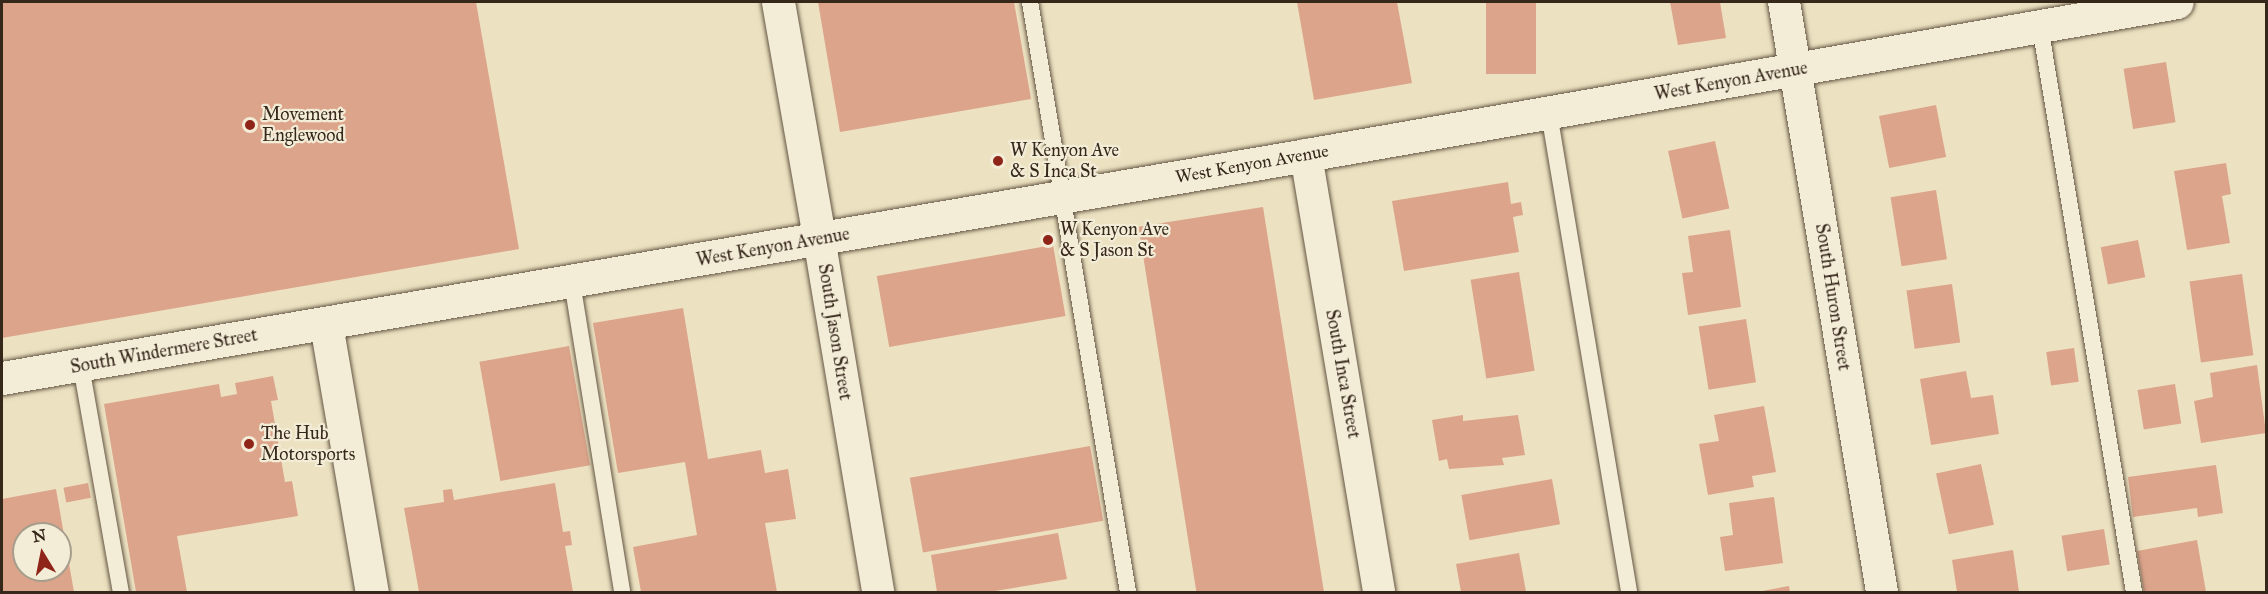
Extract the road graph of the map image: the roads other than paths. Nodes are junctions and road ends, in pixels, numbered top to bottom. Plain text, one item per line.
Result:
1 (778, 2) edge
2 (1030, 2) edge
3 (1784, 2) edge
4 (2177, 2) edge
5 (2040, 26) junction
6 (1795, 70) junction
7 (1549, 113) junction
8 (1306, 155) junction
9 (1063, 197) junction
10 (819, 238) junction
11 (572, 282) junction
12 (326, 324) junction
13 (81, 366) junction
14 (2, 378) edge
15 (121, 592) edge
16 (372, 592) edge
17 (622, 592) edge
18 (878, 592) edge
19 (1128, 592) edge
20 (1379, 592) edge
21 (1629, 592) edge
22 (1881, 592) edge
23 (2134, 592) edge

1 - 10 street, South Jason Street
2 - 9 lane
3 - 6 street, South Huron Street
4 - 5 street, West Kenyon Avenue
5 - 6 street, West Kenyon Avenue
5 - 23 lane
6 - 7 street, West Kenyon Avenue
6 - 22 street, South Huron Street
7 - 8 street, West Kenyon Avenue
7 - 21 lane
8 - 9 street, West Kenyon Avenue
8 - 20 street, South Inca Street
9 - 10 street, West Kenyon Avenue
9 - 19 lane
10 - 11 street, West Kenyon Avenue
10 - 18 street, South Jason Street
11 - 12 street, West Kenyon Avenue
11 - 17 lane
12 - 13 street, South Windermere Street
12 - 16 street
13 - 14 street, South Windermere Street
13 - 15 lane

